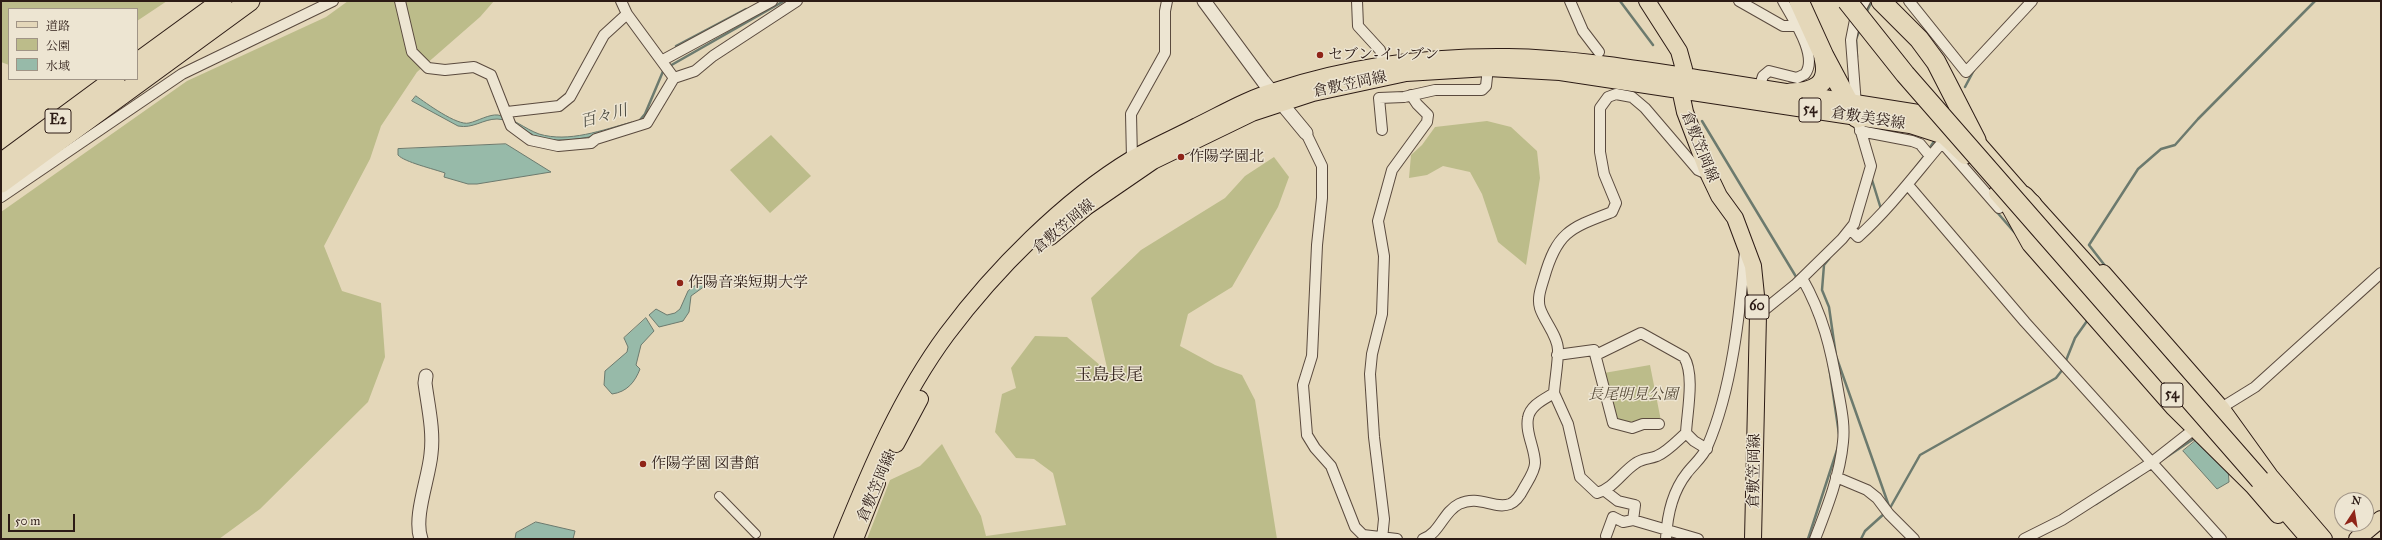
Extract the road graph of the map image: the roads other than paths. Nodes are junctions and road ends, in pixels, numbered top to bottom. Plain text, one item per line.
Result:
1 (222, 1) edge
2 (250, 1) edge
3 (333, 1) edge
4 (400, 1) edge
5 (621, 1) edge
6 (772, 1) edge
7 (797, 1) edge
8 (1167, 1) edge
9 (1204, 1) edge
10 (1357, 1) edge
11 (1570, 1) edge
12 (1647, 1) edge
13 (1738, 1) edge
14 (1783, 1) edge
15 (1799, 1) edge
16 (1847, 1) edge
17 (1865, 1) edge
18 (1881, 1) edge
19 (1910, 1) edge
20 (2032, 1) edge
21 (762, 8) junction
22 (627, 14) junction
23 (767, 19) junction
24 (1796, 26) junction
25 (1599, 52) dead end
26 (1824, 56) junction
27 (138, 62) edge
28 (1384, 64) junction
29 (668, 68) junction
30 (1488, 68) junction
31 (114, 80) edge
32 (1684, 83) junction
33 (1759, 88) junction
34 (1790, 93) junction
35 (1411, 95) junction
36 (1277, 97) junction
37 (1958, 103) junction
38 (508, 113) junction
39 (1855, 113) junction
40 (1955, 123) junction
41 (1382, 130) dead end
42 (1936, 131) junction
43 (1306, 133) joint
44 (1976, 140) junction
45 (1928, 153) junction
46 (1132, 159) junction
47 (1, 163) edge
48 (1709, 175) junction
49 (1, 183) edge
50 (1908, 185) junction
51 (2024, 196) junction
52 (1, 197) edge
53 (2010, 208) junction
54 (1853, 232) junction
55 (1746, 242) junction
56 (2030, 244) junction
57 (2381, 273) edge
58 (1798, 281) junction
59 (1758, 315) junction
60 (1557, 355) junction
61 (1596, 355) junction
62 (426, 376) dead end
63 (1554, 393) junction
64 (2221, 408) junction
65 (1659, 424) dead end
66 (2191, 432) junction
67 (1686, 433) junction
68 (1707, 448) junction
69 (2151, 463) junction
70 (1825, 477) dead end
71 (1836, 478) junction
72 (2260, 480) junction
73 (1605, 491) junction
74 (720, 496) dead end
75 (2381, 519) edge
76 (1633, 520) junction
77 (756, 534) dead end
78 (1666, 534) edge
79 (1606, 536) dead end
80 (1382, 538) edge
81 (421, 539) edge
82 (842, 539) edge
83 (855, 539) edge
84 (1397, 539) edge
85 (1423, 539) edge
86 (1698, 539) edge
87 (1753, 539) edge
88 (1815, 539) edge
89 (1914, 539) edge
90 (2024, 539) edge
91 (2221, 539) edge
92 (2299, 539) edge
93 (2311, 539) edge
94 (2324, 539) edge
95 (2357, 539) edge

1 - 27 highway
2 - 49 highway, E2
3 - 52 street
4 - 38 street
5 - 22 street
6 - 21 street
7 - 23 street
8 - 46 street
9 - 36 street
10 - 28 street
11 - 25 street
12 - 32 main road
13 - 24 street
14 - 24 street
15 - 26 highway
16 - 72 highway, bridge
17 - 39 street
18 - 37 highway
19 - 20 street
21 - 23 street
21 - 29 street
22 - 29 street
22 - 38 street
23 - 29 street
24 - 33 street
26 - 34 highway
26 - 39 highway
28 - 32 main road, 倉敷笠岡線
28 - 36 main road, 倉敷笠岡線
29 - 38 street
30 - 32 main road, 倉敷笠岡線
30 - 35 street
30 - 36 main road, 倉敷笠岡線
31 - 47 highway, E2
32 - 33 main road, 倉敷美袋線 / 54
32 - 39 main road, 倉敷美袋線 / 54
32 - 48 main road, 倉敷笠岡線 / 60
33 - 34 main road, 倉敷美袋線 / 54
34 - 39 main road, 倉敷美袋線 / 54
35 - 41 street
35 - 80 street
36 - 43 street
36 - 46 main road, 倉敷笠岡線
36 - 83 main road, 倉敷笠岡線
37 - 40 highway
37 - 44 highway
39 - 40 main road, 倉敷美袋線 / 54
39 - 42 main road, 倉敷美袋線 / 54
39 - 45 street
39 - 54 street
40 - 42 highway
40 - 44 main road, 倉敷美袋線 / 54
42 - 53 main road, 倉敷美袋線 / 54
43 - 80 street
44 - 51 main road, 倉敷美袋線 / 54
45 - 50 street
45 - 56 street
46 - 82 main road, 倉敷笠岡線
48 - 55 main road, 倉敷笠岡線 / 60
48 - 60 street
50 - 54 street
50 - 69 street
51 - 64 main road, 倉敷美袋線
51 - 72 highway, 54, bridge
53 - 56 main road, 倉敷美袋線
53 - 72 highway, 54, bridge
54 - 58 street
55 - 59 main road, 倉敷笠岡線 / 60
55 - 68 street
56 - 66 main road, 倉敷美袋線
57 - 64 street
58 - 59 street
58 - 71 street
59 - 87 main road, 倉敷笠岡線 / 60
60 - 61 street
60 - 63 street
61 - 65 street
61 - 67 street
62 - 81 street
63 - 73 street
63 - 85 street
64 - 66 street
64 - 94 main road, 倉敷美袋線
66 - 69 street
66 - 92 main road, 倉敷美袋線
67 - 68 street
67 - 73 street
68 - 78 street
69 - 90 street
69 - 91 street
70 - 71 street
71 - 88 street
71 - 89 street
72 - 93 highway, 54
73 - 76 street
74 - 77 street
75 - 95 main road
76 - 78 street
76 - 79 street
78 - 86 street
80 - 84 street

